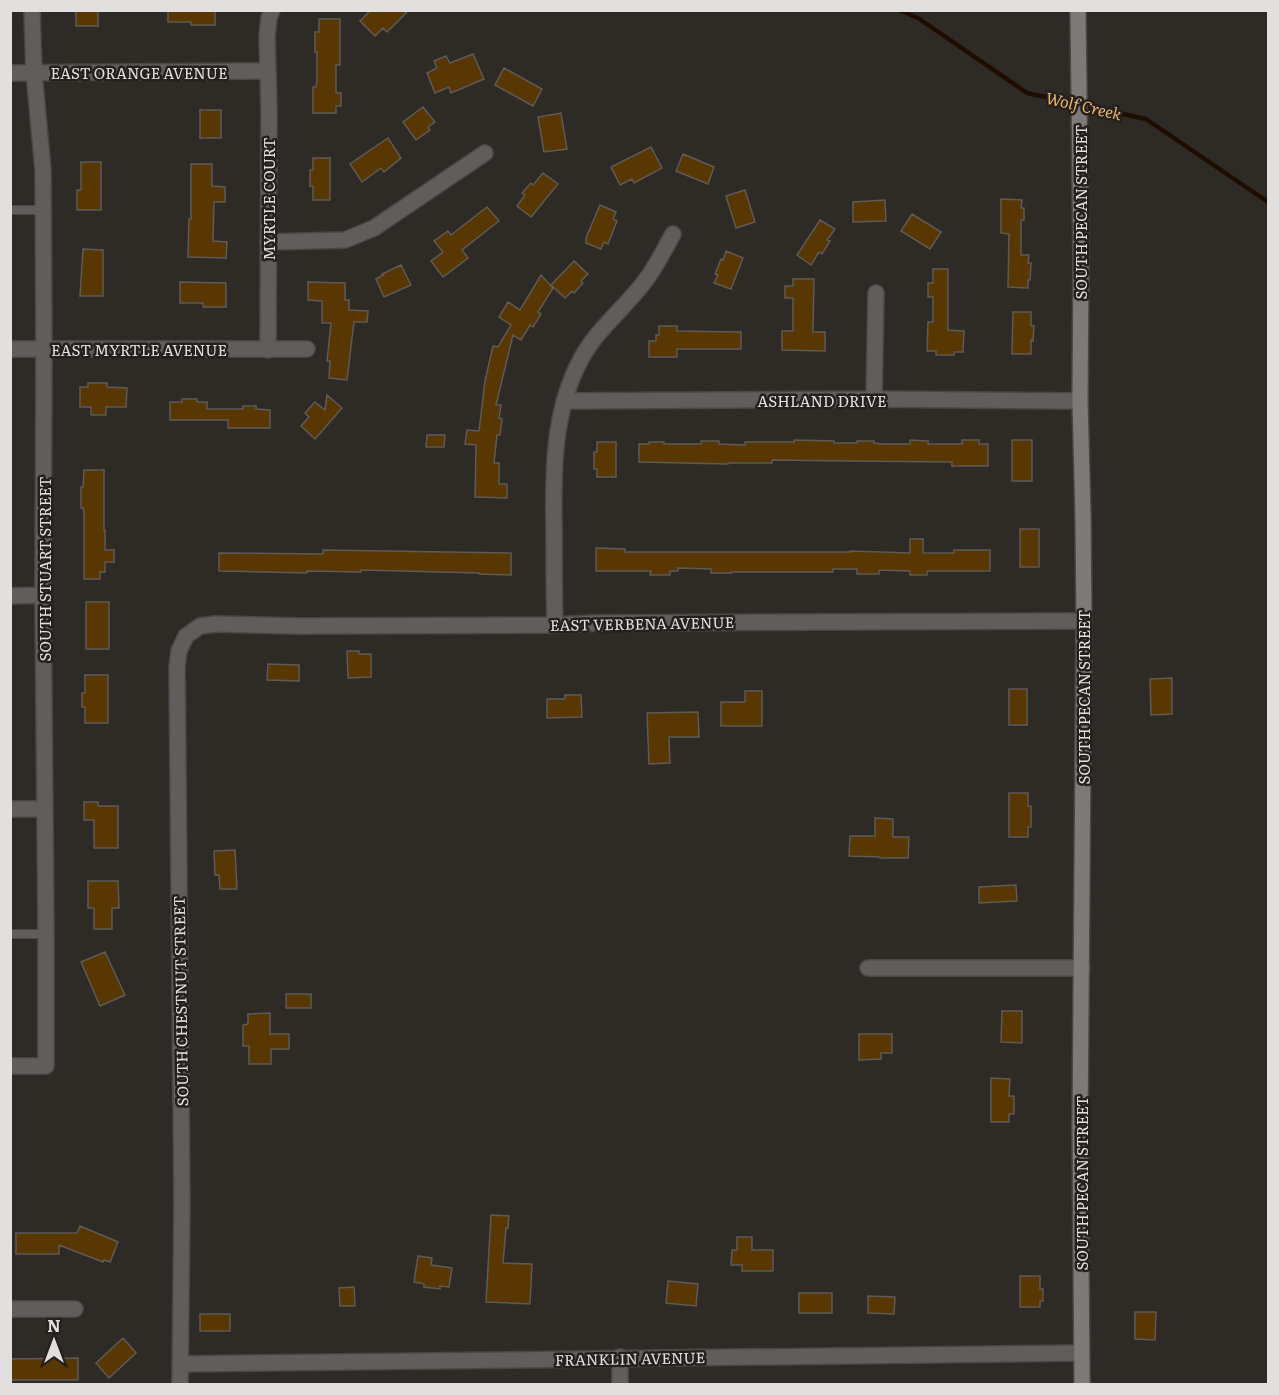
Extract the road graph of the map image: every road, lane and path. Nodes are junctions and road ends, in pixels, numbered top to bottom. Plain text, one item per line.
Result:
1 (32, 10) edge
2 (272, 10) edge
3 (1078, 10) edge
4 (268, 71) junction
5 (10, 73) edge
6 (34, 73) junction
7 (485, 153) dead end
8 (10, 210) edge
9 (42, 210) junction
10 (673, 234) dead end
11 (268, 242) junction
12 (876, 293) dead end
13 (10, 349) edge
14 (44, 349) junction
15 (307, 349) dead end
16 (268, 350) junction
17 (874, 399) junction
18 (564, 401) junction
19 (1080, 401) junction
20 (43, 595) junction
21 (10, 596) edge
22 (1084, 621) junction
23 (555, 625) junction
24 (200, 626) joint
25 (10, 809) edge
26 (45, 809) junction
27 (10, 934) edge
28 (46, 934) junction
29 (867, 968) dead end
30 (1082, 968) junction
31 (10, 1066) edge
32 (10, 1309) edge
33 (75, 1309) dead end
34 (1081, 1353) junction
35 (620, 1358) junction
36 (180, 1364) junction
37 (180, 1384) edge
38 (620, 1384) edge
39 (1082, 1384) edge

1 - 6 street, SOUTH STUART STREET
2 - 4 street, MYRTLE COURT
3 - 19 street, SOUTH PECAN STREET
4 - 6 street, EAST ORANGE AVENUE
4 - 11 street, MYRTLE COURT
5 - 6 street, EAST ORANGE AVENUE
6 - 9 street, SOUTH STUART STREET
7 - 11 street
8 - 9 lane
9 - 14 street, SOUTH STUART STREET
10 - 18 street
11 - 16 street, MYRTLE COURT
12 - 17 street
13 - 14 street, EAST MYRTLE AVENUE
14 - 16 street, EAST MYRTLE AVENUE
14 - 20 street, SOUTH STUART STREET
15 - 16 street
17 - 18 street, ASHLAND DRIVE
17 - 19 street, ASHLAND DRIVE
18 - 23 street
19 - 22 street, SOUTH PECAN STREET
20 - 21 street
20 - 26 street, SOUTH STUART STREET
22 - 23 street, EAST VERBENA AVENUE
22 - 30 street, SOUTH PECAN STREET
23 - 24 street, EAST VERBENA AVENUE
24 - 36 street, SOUTH CHESTNUT STREET
25 - 26 street
26 - 28 street, SOUTH STUART STREET
27 - 28 lane
28 - 31 street, SOUTH STUART STREET
29 - 30 street
30 - 34 street, SOUTH PECAN STREET
32 - 33 street
34 - 35 street, FRANKLIN AVENUE
34 - 39 street, SOUTH PECAN STREET
35 - 36 street, FRANKLIN AVENUE
35 - 38 street
36 - 37 street, SOUTH CHESTNUT STREET

